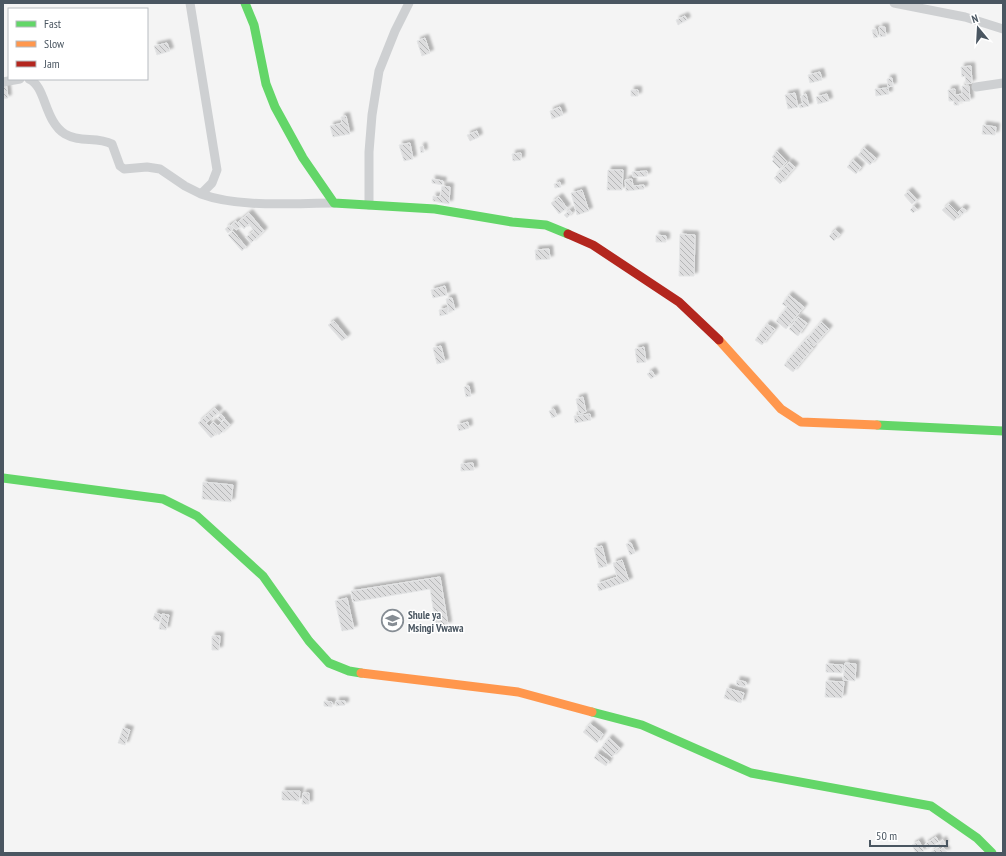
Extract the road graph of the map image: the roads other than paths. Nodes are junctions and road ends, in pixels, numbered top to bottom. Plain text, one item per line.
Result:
1 (190, 3) edge
2 (245, 3) edge
3 (409, 3) edge
4 (894, 3) edge
5 (1003, 29) edge
6 (14, 80) edge
7 (32, 80) edge
8 (3, 82) edge
9 (1003, 83) edge
10 (976, 86) dead end
11 (201, 194) junction
12 (334, 203) junction
13 (369, 205) junction
14 (1003, 431) edge
15 (3, 478) edge
16 (992, 853) edge

1 - 11 street
2 - 12 street
3 - 13 street
4 - 5 street
6 - 8 street
7 - 11 street
9 - 10 street
11 - 12 street
12 - 13 street
13 - 14 street
15 - 16 street

